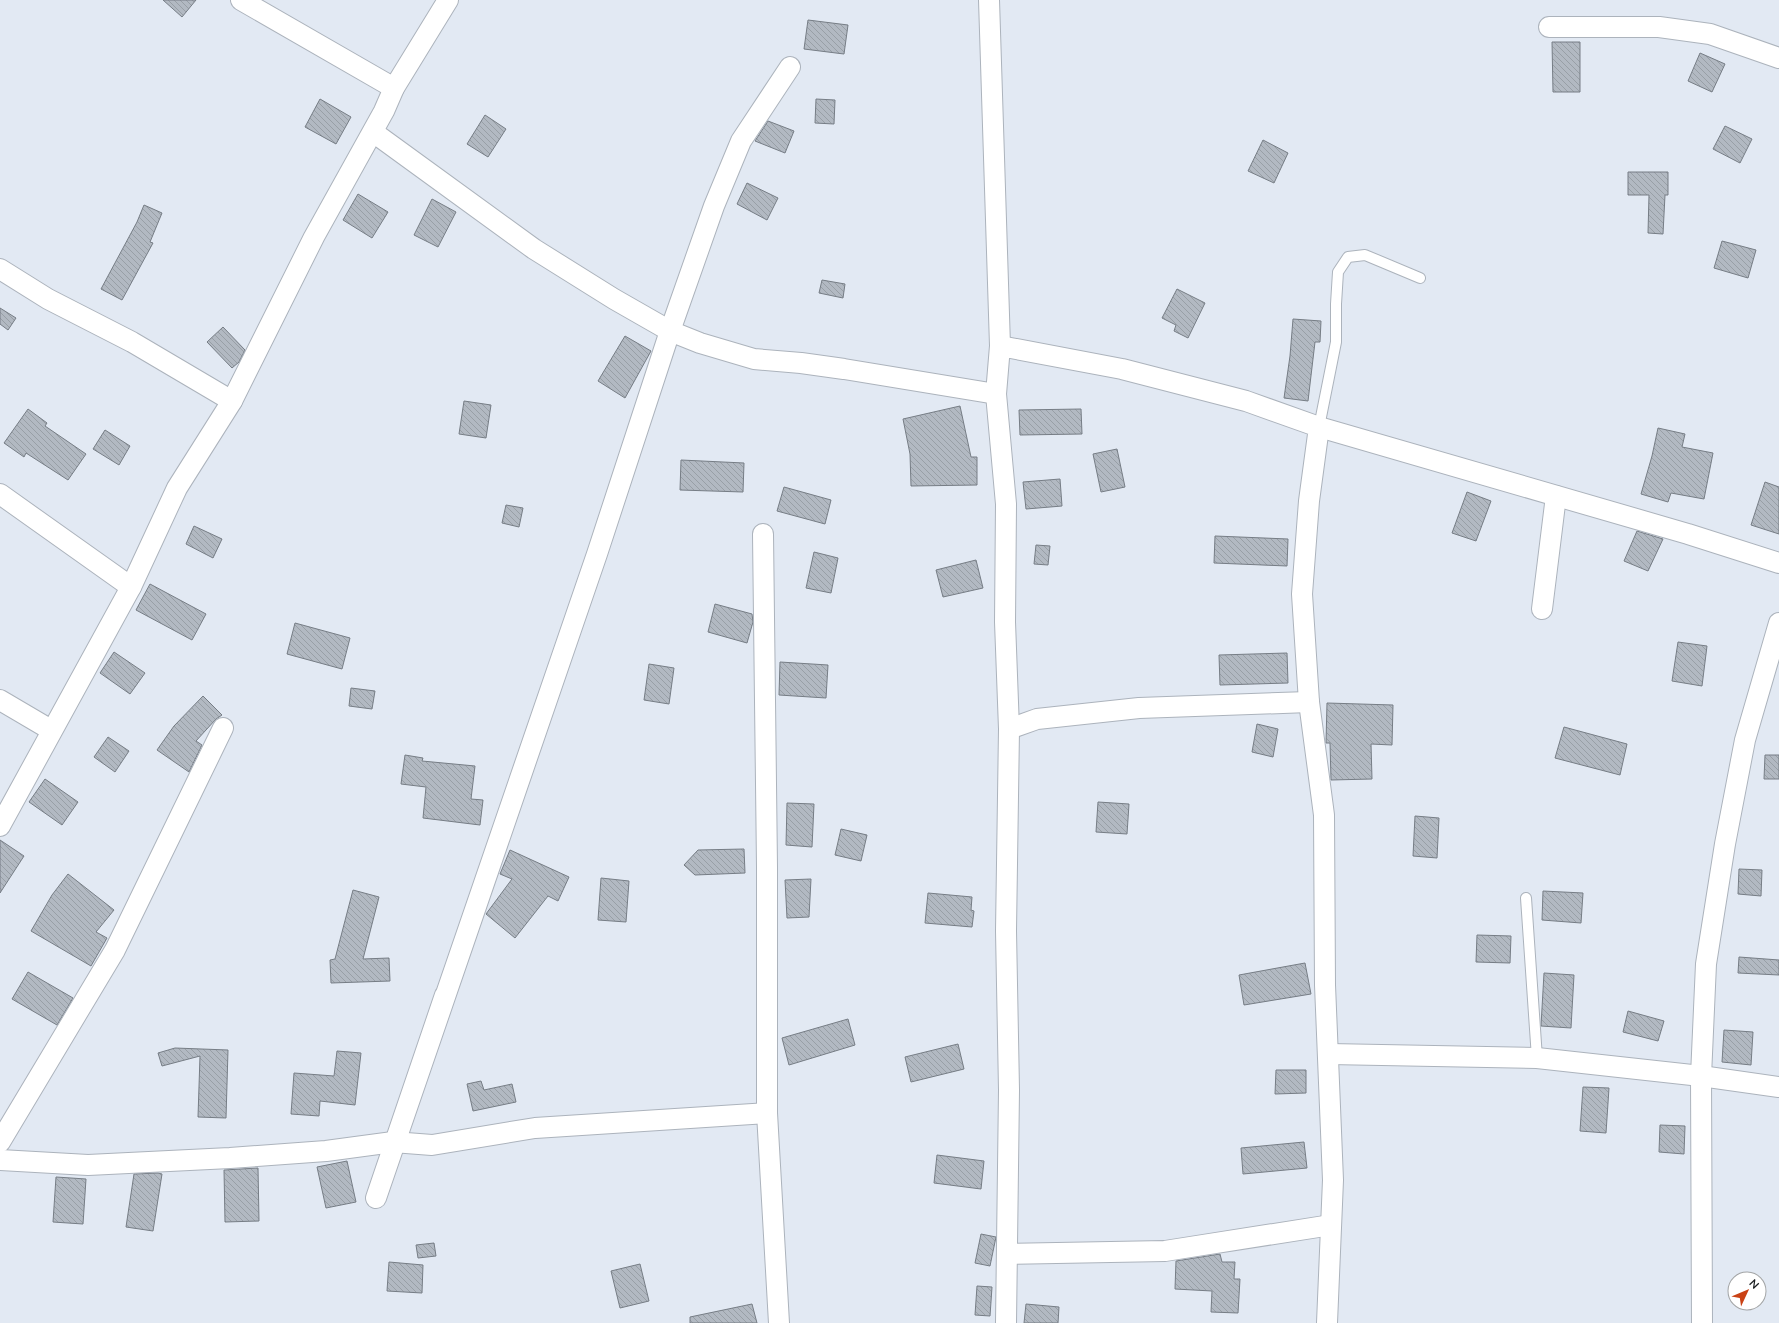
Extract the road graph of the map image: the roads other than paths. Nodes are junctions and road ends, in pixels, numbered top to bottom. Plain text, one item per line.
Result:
1 (241, 0) edge
2 (448, 0) edge
3 (989, 0) edge
4 (1549, 27) dead end
5 (1779, 58) edge
6 (790, 68) dead end
7 (394, 88) junction
8 (373, 132) junction
9 (0, 269) edge
10 (1420, 278) dead end
11 (670, 331) junction
12 (1000, 346) junction
13 (996, 394) junction
14 (232, 401) junction
15 (1319, 427) junction
16 (0, 494) edge
17 (1556, 496) junction
18 (763, 534) dead end
19 (1779, 563) edge
20 (131, 587) junction
21 (1542, 609) dead end
22 (1779, 623) edge
23 (0, 700) edge
24 (1309, 702) junction
25 (223, 728) dead end
26 (1009, 729) junction
27 (51, 730) junction
28 (0, 826) edge
29 (1526, 898) dead end
30 (445, 995) dead end
31 (1329, 1054) junction
32 (1537, 1058) junction
33 (1701, 1076) junction
34 (1779, 1087) edge
35 (767, 1113) junction
36 (0, 1142) edge
37 (392, 1142) junction
38 (0, 1160) edge
39 (376, 1198) junction
40 (1331, 1225) junction
41 (1008, 1254) junction
42 (779, 1323) edge
43 (1006, 1323) edge
44 (1326, 1323) edge
45 (1702, 1323) edge

1 - 7 street
2 - 7 street
3 - 12 street
4 - 5 street
6 - 11 street
7 - 8 street
8 - 11 street
8 - 14 street
9 - 14 street
10 - 15 lane
11 - 13 street
11 - 39 street
12 - 13 street
12 - 15 street
13 - 26 street
14 - 20 street
15 - 17 street
15 - 24 street
16 - 20 street
17 - 19 street
17 - 21 street
18 - 35 street
20 - 27 street
22 - 33 street
23 - 27 street
24 - 26 street
24 - 31 street
25 - 36 street
26 - 41 street
27 - 28 street
29 - 32 lane
30 - 39 street
31 - 32 street
31 - 40 street
32 - 33 street
33 - 34 street
33 - 45 street
35 - 37 street
35 - 42 street
37 - 38 street
37 - 39 street
40 - 41 street
40 - 44 street
41 - 43 street

